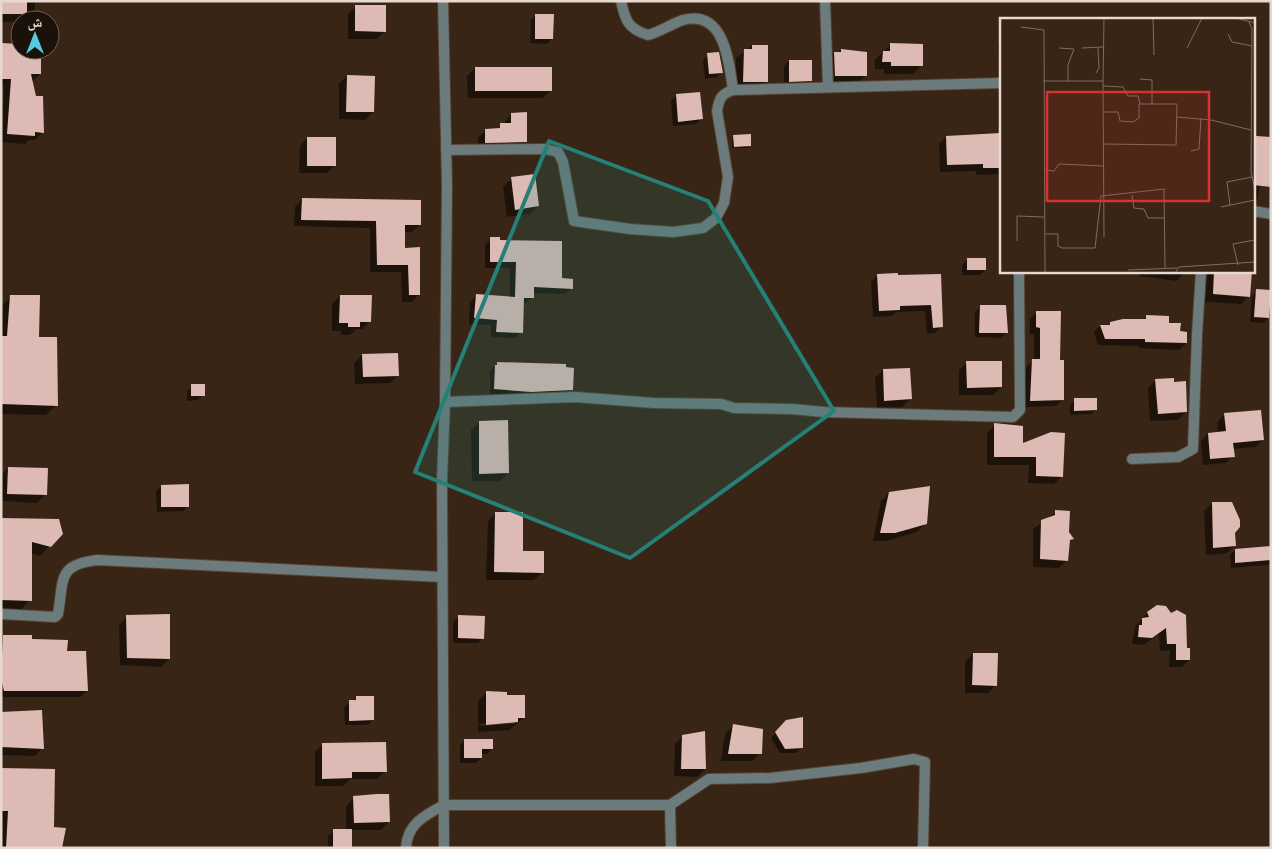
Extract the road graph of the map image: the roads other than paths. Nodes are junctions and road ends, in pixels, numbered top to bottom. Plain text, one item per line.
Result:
1 (443, 1) edge
2 (621, 1) edge
3 (824, 1) edge
4 (1000, 83) edge
5 (828, 87) junction
6 (733, 90) junction
7 (446, 150) junction
8 (1254, 211) edge
9 (1271, 214) edge
10 (1019, 272) edge
11 (1202, 272) edge
12 (445, 402) junction
13 (1132, 459) dead end
14 (442, 577) junction
15 (1, 614) edge
16 (444, 805) junction
17 (670, 805) junction
18 (406, 848) edge
19 (444, 848) edge
20 (671, 848) edge
21 (923, 848) edge

1 - 7 street
2 - 6 street
3 - 5 street
4 - 5 street
5 - 6 street
6 - 7 street
7 - 12 street
8 - 9 street
10 - 12 street
11 - 13 street
12 - 14 street
14 - 15 street
14 - 16 street
16 - 17 street
16 - 18 street
16 - 19 street
17 - 20 street
17 - 21 street

